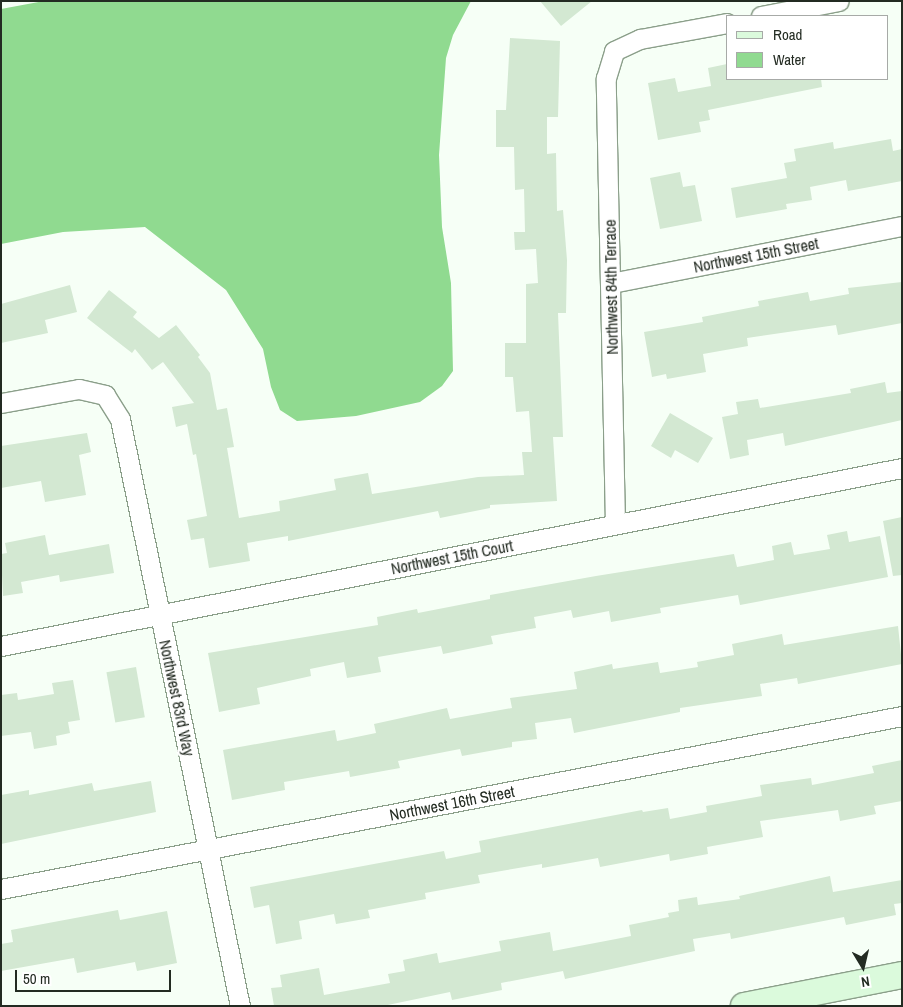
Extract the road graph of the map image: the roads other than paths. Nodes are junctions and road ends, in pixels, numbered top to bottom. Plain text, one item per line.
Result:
1 (839, 1) edge
2 (766, 15) edge
3 (726, 23) edge
4 (902, 226) edge
5 (611, 283) junction
6 (1, 403) edge
7 (902, 468) edge
8 (614, 524) junction
9 (160, 616) junction
10 (1, 646) edge
11 (902, 716) edge
12 (208, 850) junction
13 (1, 889) edge
14 (902, 975) edge
15 (240, 1006) edge
16 (744, 1006) edge

1 - 2 street
3 - 5 street, Northwest 84th Terrace
4 - 5 street, Northwest 15th Street
5 - 8 street, Northwest 84th Terrace
6 - 9 street, Northwest 83rd Way
7 - 8 street, Northwest 15th Court
8 - 9 street, Northwest 15th Court
9 - 10 street, Northwest 15th Court
9 - 12 street, Northwest 83rd Way
11 - 12 street, Northwest 16th Street
12 - 13 street, Northwest 16th Street
12 - 15 street, Northwest 83rd Way
14 - 16 street

